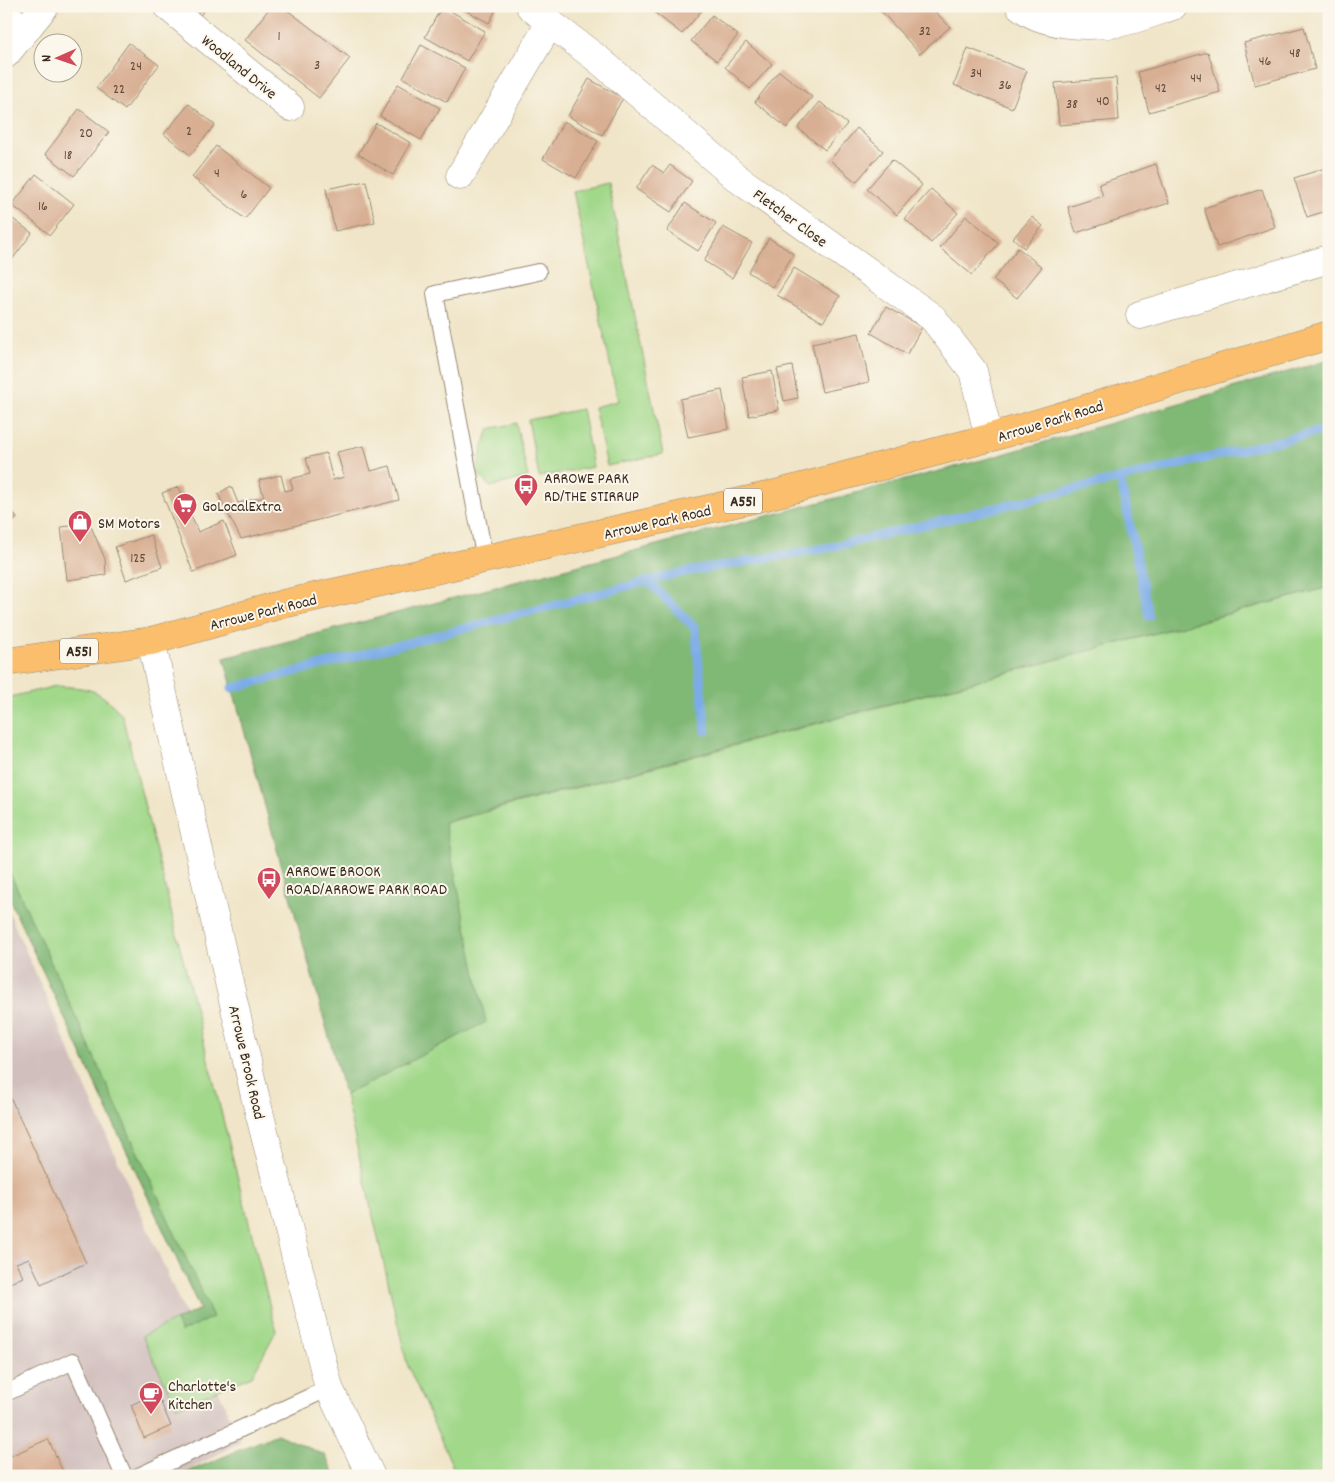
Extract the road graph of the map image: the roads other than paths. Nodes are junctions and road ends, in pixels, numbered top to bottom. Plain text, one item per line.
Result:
1 (45, 6) edge
2 (167, 6) edge
3 (1020, 6) edge
4 (1172, 6) edge
5 (540, 14) edge
6 (16, 23) edge
7 (6, 54) edge
8 (290, 107) dead end
9 (460, 176) dead end
10 (1329, 259) edge
11 (538, 272) dead end
12 (1140, 315) dead end
13 (1329, 335) edge
14 (989, 438) junction
15 (484, 560) junction
16 (151, 640) junction
17 (6, 662) edge
18 (329, 1388) junction
19 (6, 1393) edge
20 (124, 1476) edge
21 (139, 1476) edge
22 (371, 1476) edge

1 - 6 street
2 - 8 street, Woodland Drive
3 - 4 street
5 - 9 street, Fletcher Close
5 - 14 street, Fletcher Close
6 - 7 street
10 - 12 street
11 - 15 lane
13 - 14 main road, Arrowe Park Road / A551
14 - 15 main road, Arrowe Park Road / A551
15 - 16 main road, Arrowe Park Road / A551
16 - 17 main road, Arrowe Park Road / A551
16 - 18 street, Arrowe Brook Road
18 - 21 lane
18 - 22 street, Arrowe Brook Road
19 - 20 lane

